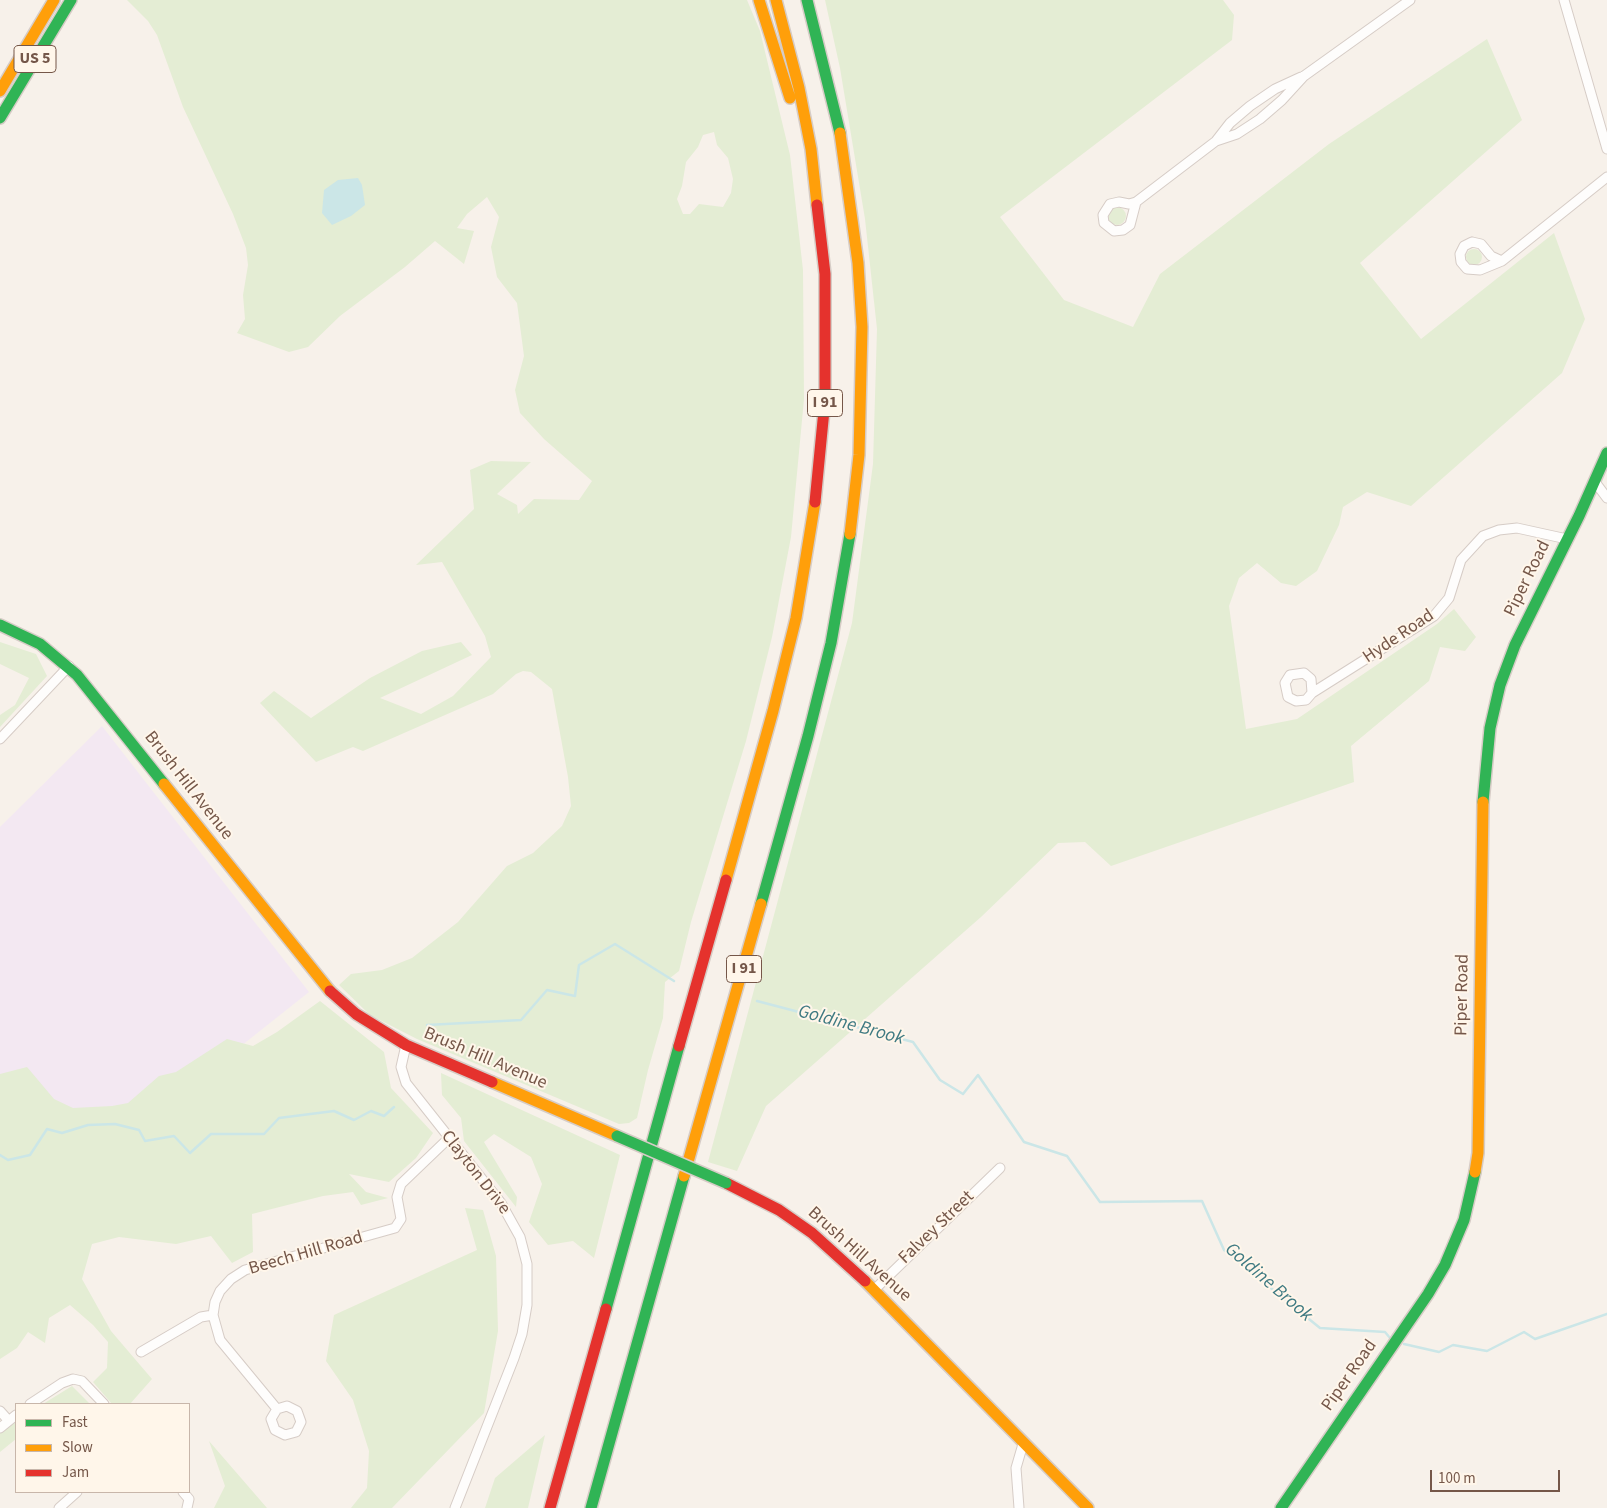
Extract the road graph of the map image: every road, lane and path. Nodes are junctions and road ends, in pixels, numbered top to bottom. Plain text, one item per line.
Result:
1 (54, 0) edge
2 (71, 0) edge
3 (759, 0) edge
4 (776, 0) edge
5 (807, 0) edge
6 (812, 0) edge
7 (1410, 0) edge
8 (1564, 0) edge
9 (827, 75) junction
10 (1304, 76) junction
11 (0, 91) edge
12 (1250, 106) junction
13 (0, 118) edge
14 (1260, 119) junction
15 (1216, 142) junction
16 (1607, 148) edge
17 (1607, 177) edge
18 (815, 181) junction
19 (1136, 202) dead end
20 (1502, 261) dead end
21 (1607, 453) edge
22 (1601, 483) edge
23 (1607, 498) edge
24 (1567, 539) junction
25 (0, 625) edge
26 (69, 666) junction
27 (1312, 693) dead end
28 (0, 739) edge
29 (406, 1044) junction
30 (449, 1138) junction
31 (1000, 1168) dead end
32 (875, 1290) junction
33 (213, 1315) junction
34 (141, 1352) dead end
35 (32, 1403) edge
36 (103, 1403) edge
37 (277, 1409) dead end
38 (0, 1411) edge
39 (15, 1415) edge
40 (8, 1420) junction
41 (0, 1428) edge
42 (1023, 1444) junction
43 (76, 1493) edge
44 (184, 1493) edge
45 (188, 1506) edge
46 (59, 1508) edge
47 (455, 1508) edge
48 (550, 1508) edge
49 (592, 1508) edge
50 (1019, 1508) edge
51 (1088, 1508) edge
52 (1281, 1508) edge

1 - 11 main road, US 5
2 - 13 main road, US 5
3 - 18 main road
4 - 18 main road, I 91
5 - 9 main road, I 91
6 - 9 main road
7 - 10 street
8 - 16 street
9 - 49 main road, I 91
10 - 12 street
10 - 14 street
12 - 14 street
12 - 15 street
14 - 15 street
15 - 19 street
17 - 20 street
18 - 48 main road, I 91
21 - 22 main road, Piper Road
22 - 23 street
22 - 24 main road, Piper Road
24 - 27 street, Hyde Road
24 - 52 main road, Piper Road
25 - 26 main road, Brush Hill Avenue
26 - 28 street
26 - 29 main road, Brush Hill Avenue
29 - 30 street, Clayton Drive
29 - 32 main road, Brush Hill Avenue, bridge
30 - 33 street, Beech Hill Road
30 - 47 street, Clayton Drive
31 - 32 street, Falvey Street
32 - 42 main road, Brush Hill Avenue
33 - 34 street
33 - 37 street
35 - 36 street
38 - 40 street
39 - 40 street
40 - 41 street
42 - 50 street
42 - 51 main road, Brush Hill Avenue
43 - 46 street
44 - 45 street

